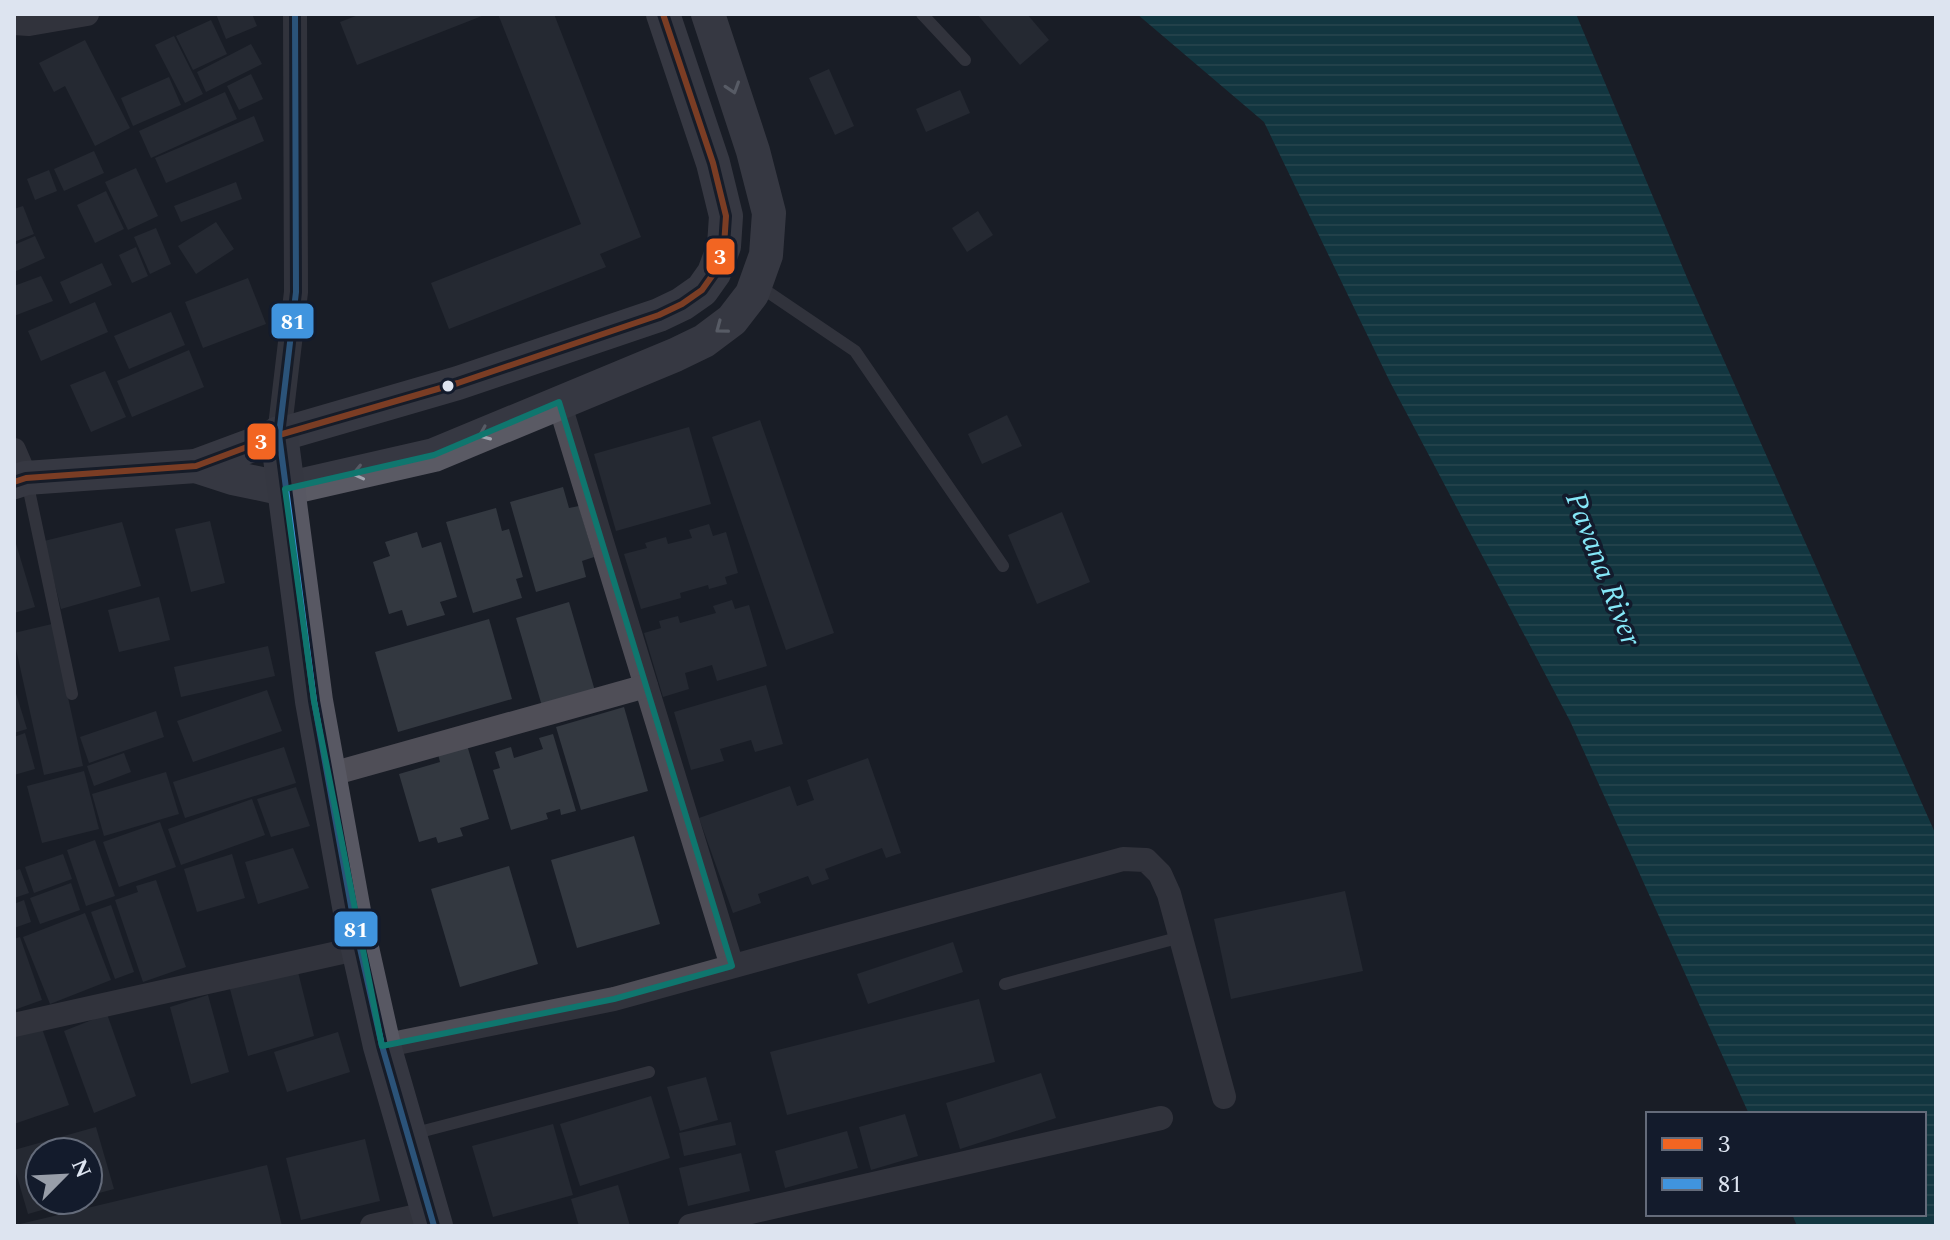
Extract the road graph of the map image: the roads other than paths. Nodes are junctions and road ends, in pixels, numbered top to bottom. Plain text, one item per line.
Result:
1 (87, 14) edge
2 (295, 14) edge
3 (663, 14) edge
4 (708, 14) edge
5 (922, 14) edge
6 (14, 23) edge
7 (965, 60) dead end
8 (756, 284) junction
9 (559, 402) junction
10 (279, 435) junction
11 (196, 466) junction
12 (18, 470) edge
13 (285, 489) junction
14 (1003, 566) dead end
15 (646, 686) junction
16 (72, 694) dead end
17 (328, 775) junction
18 (1181, 937) junction
19 (360, 948) junction
20 (732, 966) junction
21 (1005, 984) dead end
22 (14, 1025) edge
23 (382, 1046) junction
24 (649, 1072) dead end
25 (1224, 1097) dead end
26 (1161, 1118) dead end
27 (409, 1135) junction
28 (432, 1219) edge
29 (372, 1226) edge
30 (690, 1226) edge

1 - 6 street
2 - 10 street
3 - 10 main road
4 -> 8 main road
5 - 7 lane
8 -> 9 main road
8 - 14 lane
9 -> 13 main road
9 - 15 street
10 - 11 main road
10 - 13 main road
11 - 12 main road
11 - 13 main road
12 - 16 lane
13 - 17 main road
15 - 17 street
15 - 20 street
17 - 19 main road
18 - 20 street
18 - 21 lane
18 - 25 street
19 - 22 street
19 - 23 main road
20 - 23 street
23 - 27 main road
24 - 27 lane
26 - 30 street
27 - 28 main road
28 - 29 street

